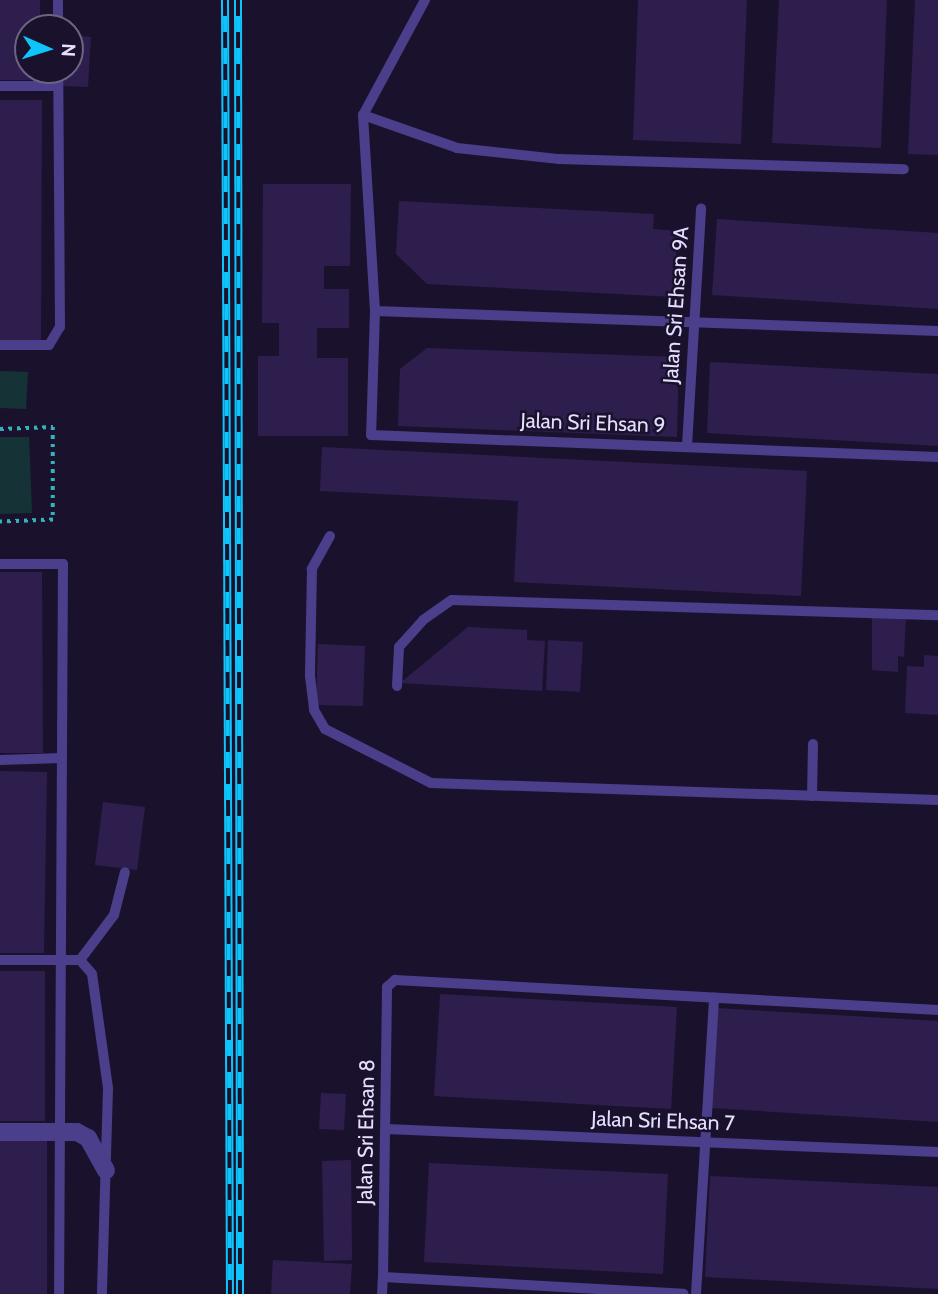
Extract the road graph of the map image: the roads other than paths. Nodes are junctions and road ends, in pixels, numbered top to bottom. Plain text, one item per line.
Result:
1 (425, 0) edge
2 (0, 86) edge
3 (58, 86) joint
4 (363, 115) junction
5 (904, 169) dead end
6 (701, 208) dead end
7 (374, 311) junction
8 (693, 321) junction
9 (938, 331) edge
10 (0, 345) edge
11 (687, 446) junction
12 (938, 457) edge
13 (330, 536) dead end
14 (0, 564) edge
15 (938, 615) edge
16 (397, 686) dead end
17 (813, 744) dead end
18 (62, 758) junction
19 (0, 760) edge
20 (812, 796) junction
21 (938, 800) edge
22 (125, 872) dead end
23 (0, 960) edge
24 (61, 960) junction
25 (79, 960) junction
26 (714, 998) junction
27 (938, 1010) edge
28 (386, 1129) junction
29 (0, 1132) edge
30 (60, 1132) junction
31 (706, 1142) junction
32 (938, 1152) edge
33 (106, 1170) junction
34 (383, 1277) junction
35 (59, 1294) edge
36 (102, 1294) edge
37 (383, 1294) edge
38 (684, 1294) edge
39 (696, 1294) edge

1 - 4 lane
2 - 3 lane
3 - 10 lane
4 - 5 lane
4 - 7 lane, Jalan Sri Ehsan 9
6 - 8 lane, Jalan Sri Ehsan 9A
7 - 8 lane
7 - 11 lane, Jalan Sri Ehsan 9
8 - 9 lane
8 - 11 lane, Jalan Sri Ehsan 9A
11 - 12 lane, Jalan Sri Ehsan 9
13 - 20 lane
14 - 18 lane
15 - 16 lane
17 - 20 lane
18 - 19 lane
18 - 24 lane
20 - 21 lane
22 - 25 lane
23 - 24 lane
24 - 25 lane
24 - 30 lane
25 - 33 lane
26 - 27 lane
26 - 28 lane, Jalan Sri Ehsan 8
26 - 31 lane
28 - 31 lane, Jalan Sri Ehsan 7
28 - 34 lane, Jalan Sri Ehsan 8
29 - 30 street
30 - 33 street
30 - 35 lane
31 - 32 lane, Jalan Sri Ehsan 7
31 - 39 lane
33 - 36 lane
34 - 37 lane, Jalan Sri Ehsan 8
34 - 38 lane

